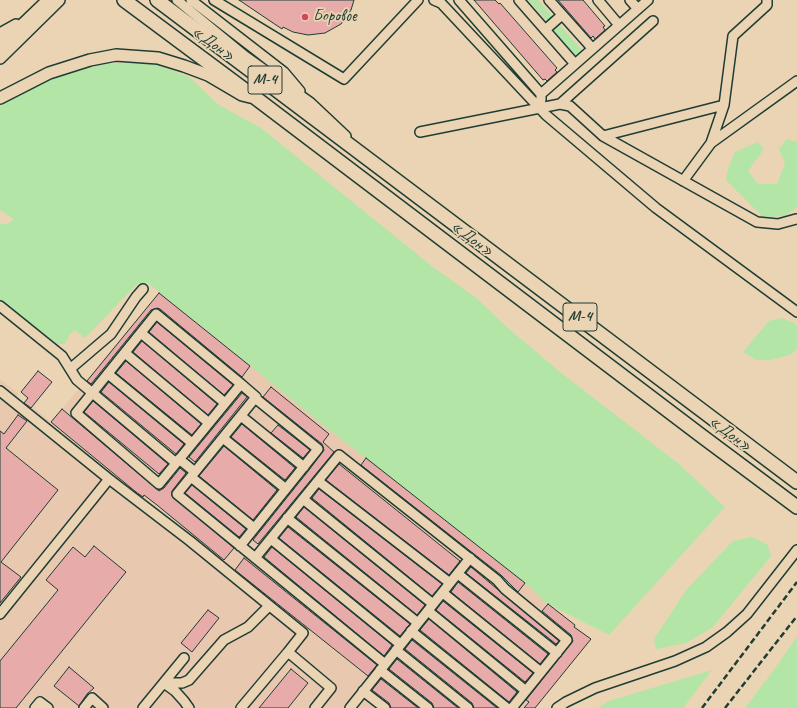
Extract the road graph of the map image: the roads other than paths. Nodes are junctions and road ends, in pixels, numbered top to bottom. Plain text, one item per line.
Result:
1 (59, 0) edge
2 (119, 0) edge
3 (124, 0) edge
4 (157, 0) edge
5 (177, 0) edge
6 (191, 0) edge
7 (214, 0) edge
8 (403, 0) edge
9 (418, 0) edge
10 (434, 0) edge
11 (459, 0) edge
12 (519, 0) edge
13 (550, 0) edge
14 (598, 0) edge
15 (630, 0) edge
16 (648, 0) edge
17 (767, 0) edge
18 (45, 3) edge
19 (410, 8) junction
20 (638, 9) junction
21 (562, 15) junction
22 (653, 21) dead end
23 (620, 25) junction
24 (545, 30) junction
25 (168, 33) junction
26 (0, 34) edge
27 (0, 46) edge
28 (592, 48) junction
29 (0, 58) edge
30 (575, 64) junction
31 (797, 81) edge
32 (541, 94) junction
33 (0, 98) edge
34 (257, 99) junction
35 (310, 103) junction
36 (560, 104) junction
37 (724, 104) junction
38 (540, 109) junction
39 (420, 132) dead end
40 (603, 136) junction
41 (711, 143) junction
42 (362, 153) junction
43 (683, 181) junction
44 (796, 219) edge
45 (143, 289) dead end
46 (0, 306) edge
47 (797, 312) edge
48 (141, 333) junction
49 (125, 353) junction
50 (70, 369) junction
51 (108, 374) junction
52 (241, 384) junction
53 (0, 391) edge
54 (92, 393) junction
55 (255, 398) junction
56 (225, 402) junction
57 (241, 416) junction
58 (209, 423) junction
59 (223, 438) junction
60 (192, 443) junction
61 (178, 461) junction
62 (304, 467) junction
63 (193, 474) junction
64 (108, 479) junction
65 (318, 481) junction
66 (797, 482) edge
67 (286, 489) junction
68 (303, 499) junction
69 (796, 506) edge
70 (287, 518) junction
71 (254, 528) junction
72 (271, 539) junction
73 (240, 546) junction
74 (797, 550) edge
75 (255, 558) junction
76 (470, 558) junction
77 (458, 574) junction
78 (450, 583) junction
79 (443, 592) junction
80 (269, 606) junction
81 (430, 608) junction
82 (0, 614) edge
83 (418, 623) junction
84 (411, 631) junction
85 (398, 647) junction
86 (288, 652) junction
87 (557, 653) junction
88 (184, 658) dead end
89 (383, 667) junction
90 (541, 672) junction
91 (164, 683) junction
92 (364, 691) junction
93 (526, 691) junction
94 (35, 708) edge
95 (48, 708) edge
96 (84, 708) edge
97 (103, 708) edge
98 (143, 708) edge
99 (189, 708) edge
100 (241, 708) edge
101 (315, 708) edge
102 (350, 708) edge
103 (385, 708) edge
104 (428, 708) edge
105 (468, 708) edge
106 (507, 708) edge
107 (512, 708) edge
108 (557, 708) edge

1 - 29 main road
2 - 25 main road
3 - 25 highway, «Дон» / М-4
4 - 42 highway, «Дон» / М-4
5 - 35 street
6 - 35 street
7 - 19 street
8 - 19 street
9 - 19 street
10 - 38 street
11 - 32 street
12 - 24 street
13 - 21 street
14 - 23 street
15 - 20 street
16 - 20 street
17 - 37 street
18 - 26 main road
18 - 27 main road
20 - 23 street
21 - 24 street
21 - 28 street
22 - 36 street
23 - 28 street
24 - 30 street
25 - 34 highway, «Дон» / М-4
28 - 30 street
30 - 32 street
31 - 41 street
32 - 38 street
33 - 34 main road
34 - 69 highway, «Дон» / М-4
35 - 42 street
36 - 38 street
36 - 40 street
37 - 40 street
37 - 41 street
38 - 39 street
38 - 47 street
40 - 43 street
41 - 43 street
42 - 66 highway, «Дон» / М-4
43 - 44 street
45 - 50 street
46 - 50 street
48 - 49 street
48 - 52 street
48 - 56 street
49 - 51 street
49 - 58 street
50 - 54 street
51 - 54 street
51 - 60 street
52 - 55 street
52 - 56 street
53 - 64 street
54 - 61 street
54 - 61 street
55 - 57 street
55 - 62 street
56 - 58 street
57 - 59 street
57 - 62 street
58 - 60 street
59 - 63 street
59 - 67 street
60 - 61 street
61 - 63 street
62 - 67 street
63 - 71 street
63 - 73 street
64 - 80 street
64 - 82 street
65 - 68 street
65 - 76 street
65 - 78 street
67 - 71 street
68 - 70 street
68 - 81 street
70 - 72 street
70 - 83 street
71 - 73 street
72 - 75 street
72 - 85 street
73 - 75 street
74 - 108 street
75 - 89 street
76 - 77 street
76 - 87 street
77 - 78 street
77 - 87 street
78 - 79 street
79 - 81 street
79 - 90 street
80 - 86 street
80 - 91 street
81 - 83 street
81 - 93 street
83 - 84 street
84 - 85 street
84 - 106 street
85 - 89 street
85 - 105 street
86 - 100 street
86 - 101 street
87 - 90 street
88 - 91 street
89 - 92 street
89 - 104 street
90 - 93 street
91 - 98 street
91 - 99 street
92 - 102 street
92 - 103 street
93 - 107 street
94 - 95 street
96 - 97 street

